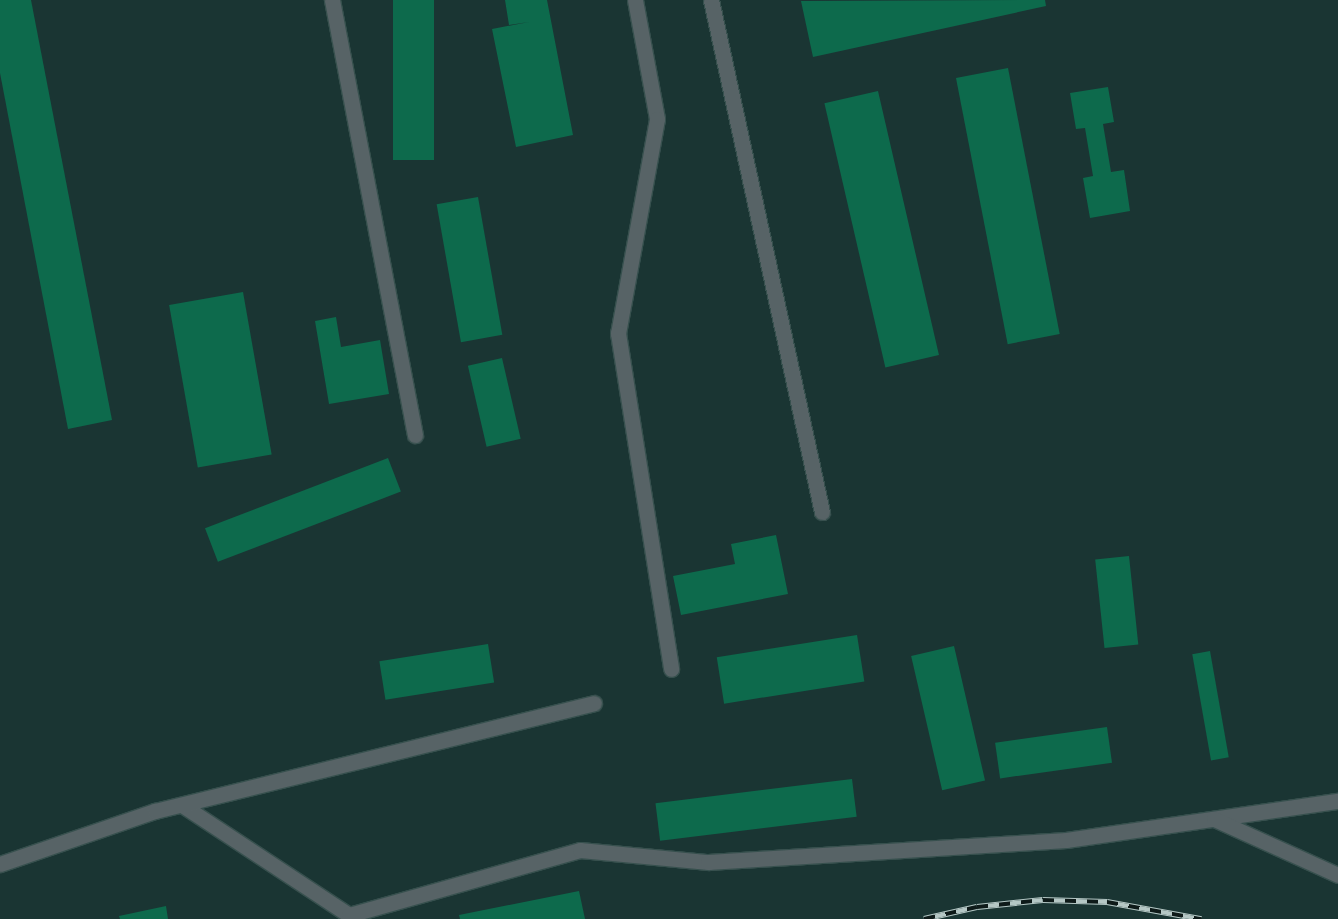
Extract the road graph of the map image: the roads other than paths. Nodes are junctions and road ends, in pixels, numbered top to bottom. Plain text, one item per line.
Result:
1 (332, 0) edge
2 (635, 0) edge
3 (711, 0) edge
4 (415, 435) dead end
5 (822, 512) dead end
6 (671, 669) dead end
7 (594, 703) dead end
8 (1338, 801) edge
9 (182, 805) junction
10 (1214, 819) junction
11 (0, 864) edge
12 (1338, 875) edge

1 - 4 street
2 - 6 street
3 - 5 street
7 - 9 street
8 - 10 street
9 - 10 street
9 - 11 street
10 - 12 street

